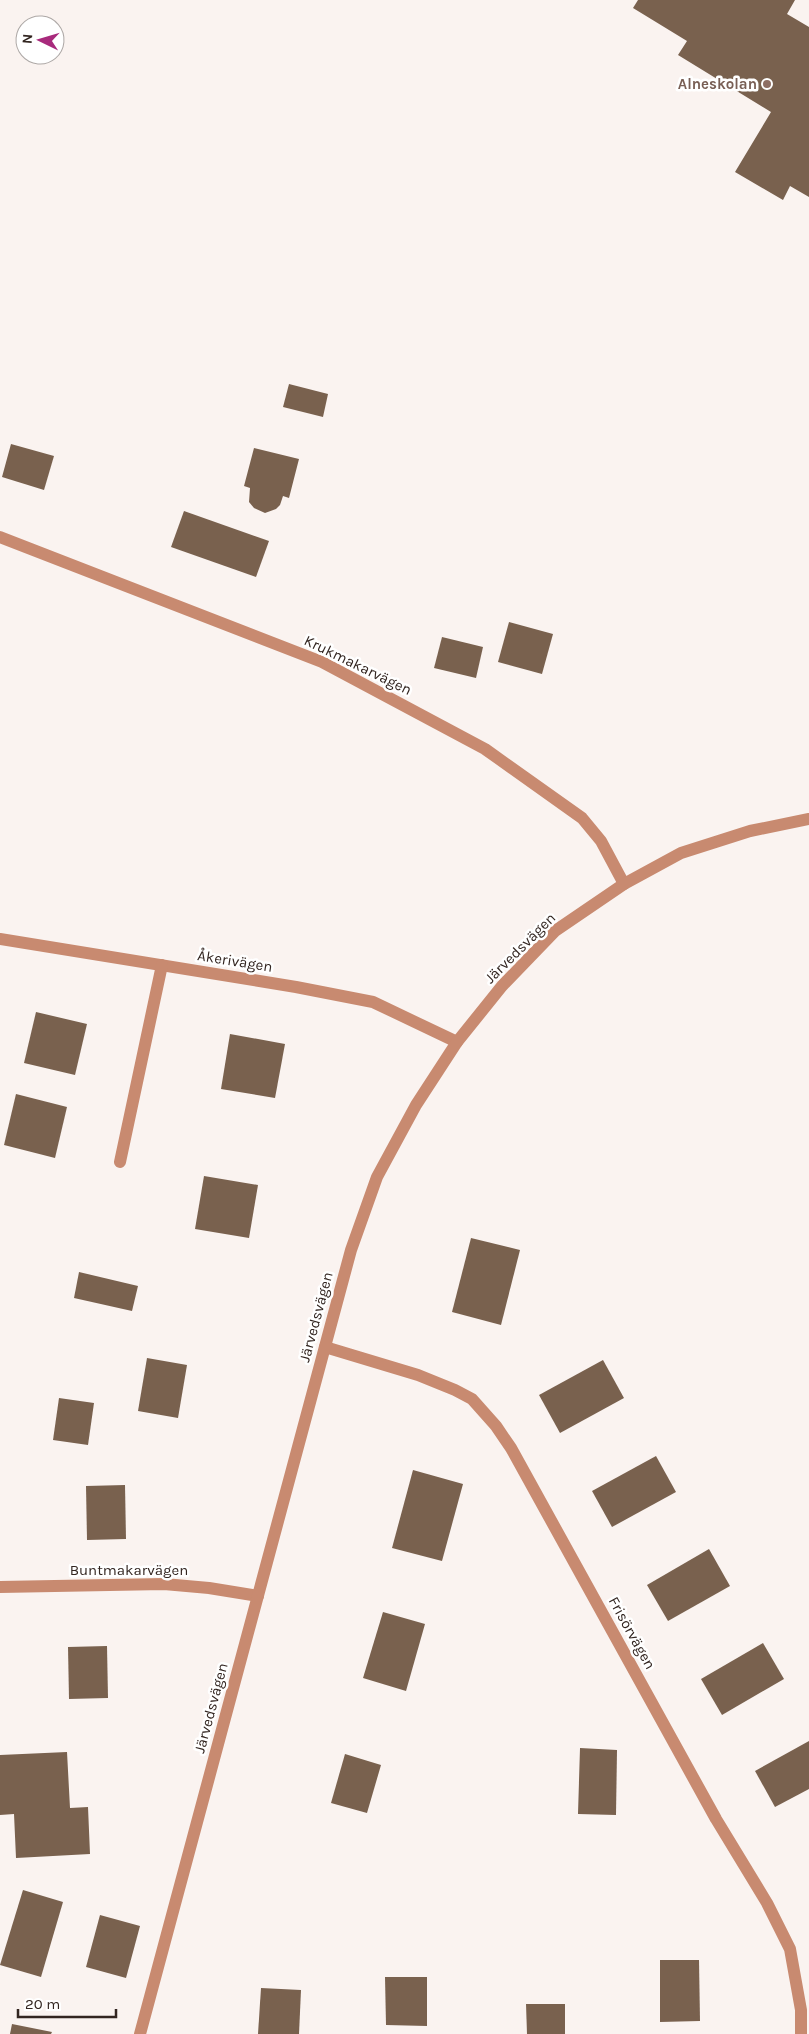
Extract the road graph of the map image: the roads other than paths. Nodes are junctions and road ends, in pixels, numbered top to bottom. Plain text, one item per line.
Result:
1 (0, 537) edge
2 (809, 819) edge
3 (624, 884) junction
4 (0, 939) edge
5 (162, 966) junction
6 (457, 1042) junction
7 (120, 1162) dead end
8 (325, 1347) junction
9 (0, 1587) edge
10 (258, 1596) junction
11 (140, 2034) edge
12 (801, 2034) edge

1 - 3 street, Krukmakarvägen
2 - 3 street, Järvedsvägen
3 - 6 street, Järvedsvägen
4 - 5 street, Åkerivägen
5 - 6 street, Åkerivägen
5 - 7 street
6 - 8 street, Järvedsvägen
8 - 10 street, Järvedsvägen
8 - 12 street, Frisörvägen
9 - 10 street, Buntmakarvägen
10 - 11 street, Järvedsvägen

